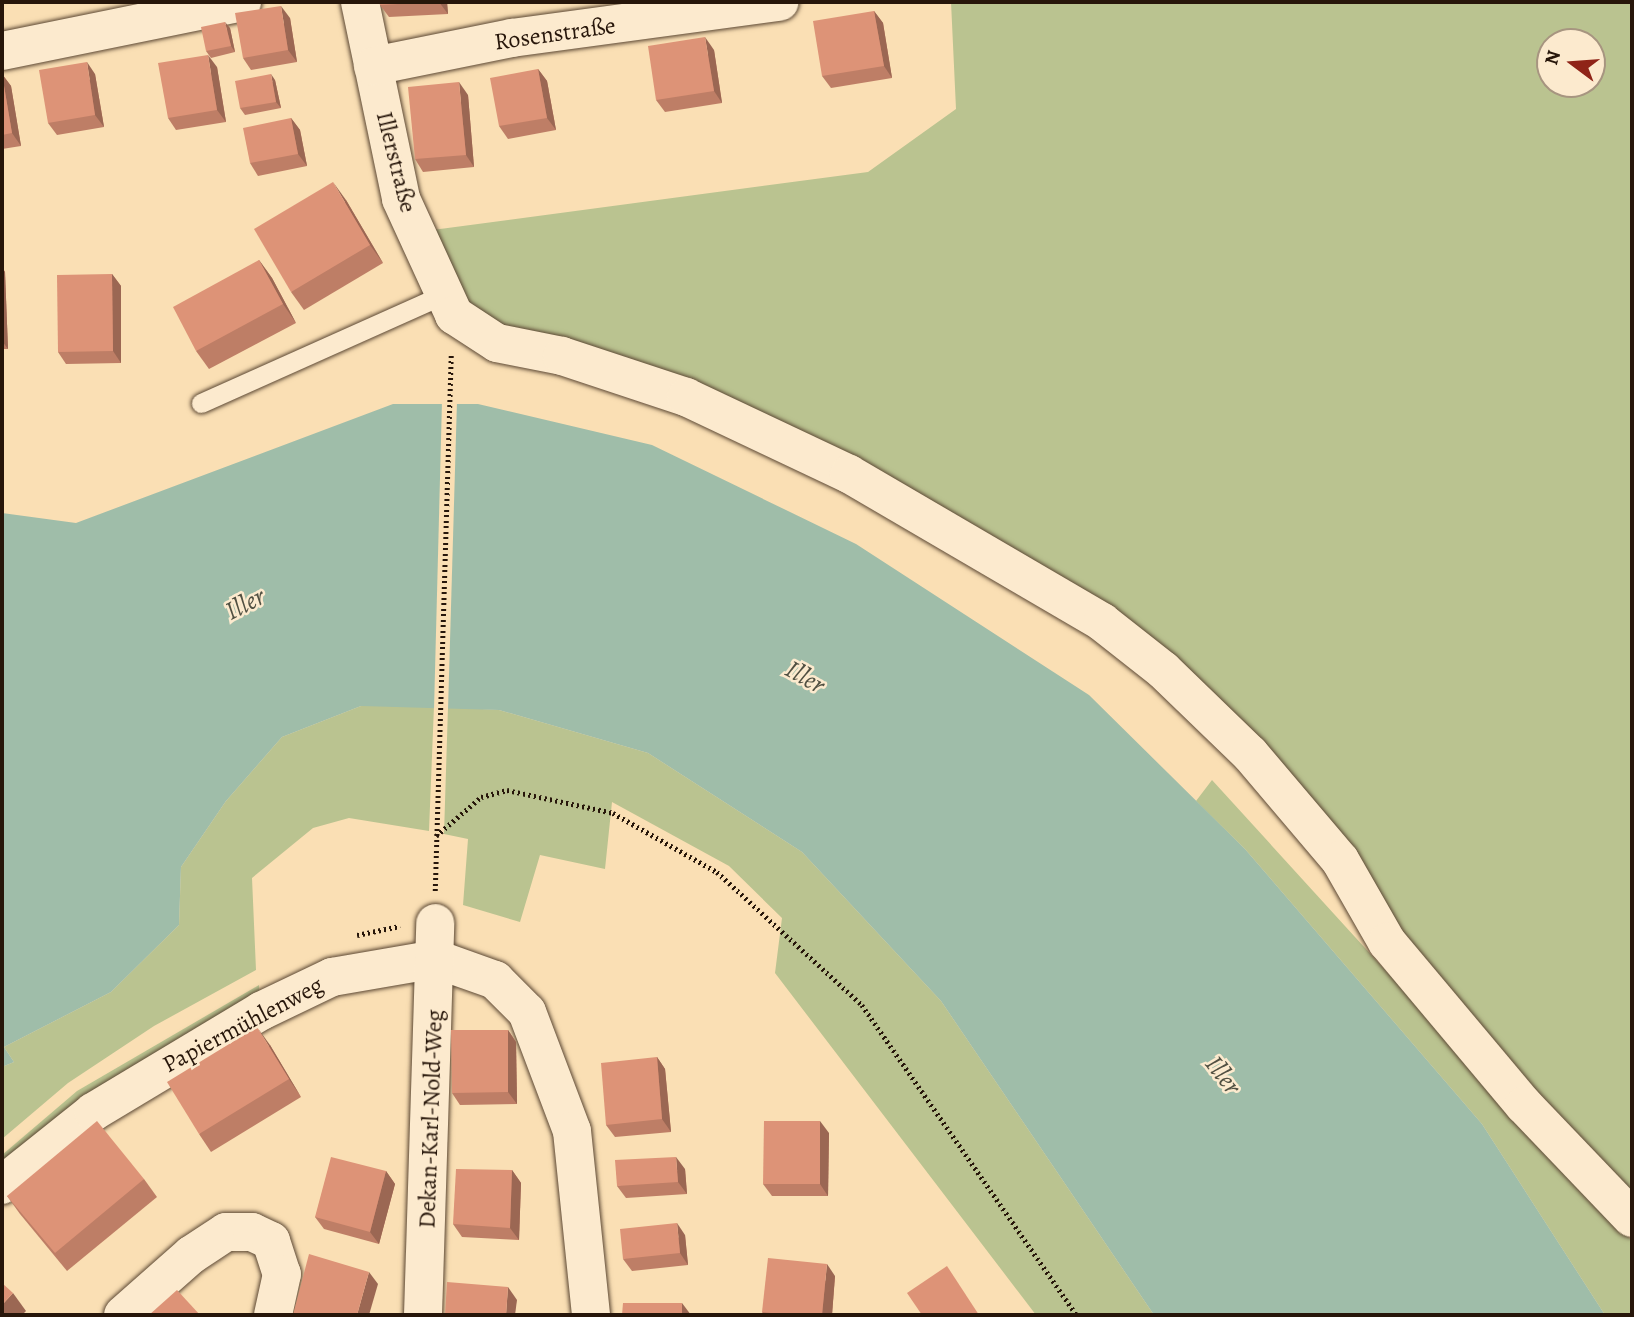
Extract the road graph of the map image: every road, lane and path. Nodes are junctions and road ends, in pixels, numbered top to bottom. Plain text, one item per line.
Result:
1 (242, 2) edge
2 (360, 2) edge
3 (780, 2) edge
4 (2, 51) edge
5 (373, 66) junction
6 (448, 304) junction
7 (451, 370) dead end
8 (201, 403) dead end
9 (435, 837) junction
10 (436, 941) junction
11 (2, 1185) edge
12 (1632, 1218) edge
13 (123, 1315) edge
14 (273, 1315) edge
15 (423, 1315) edge
16 (591, 1315) edge
17 (1077, 1315) edge

1 - 4 street
2 - 5 street, Illerstraße
3 - 5 street, Rosenstraße
5 - 6 street, Illerstraße
6 - 8 lane
6 - 12 street
7 - 9 path
9 - 10 path
9 - 17 path
10 - 11 street, Papiermühlenweg
10 - 15 street, Dekan-Karl-Nold-Weg
10 - 16 street, Papiermühlenweg
13 - 14 street

